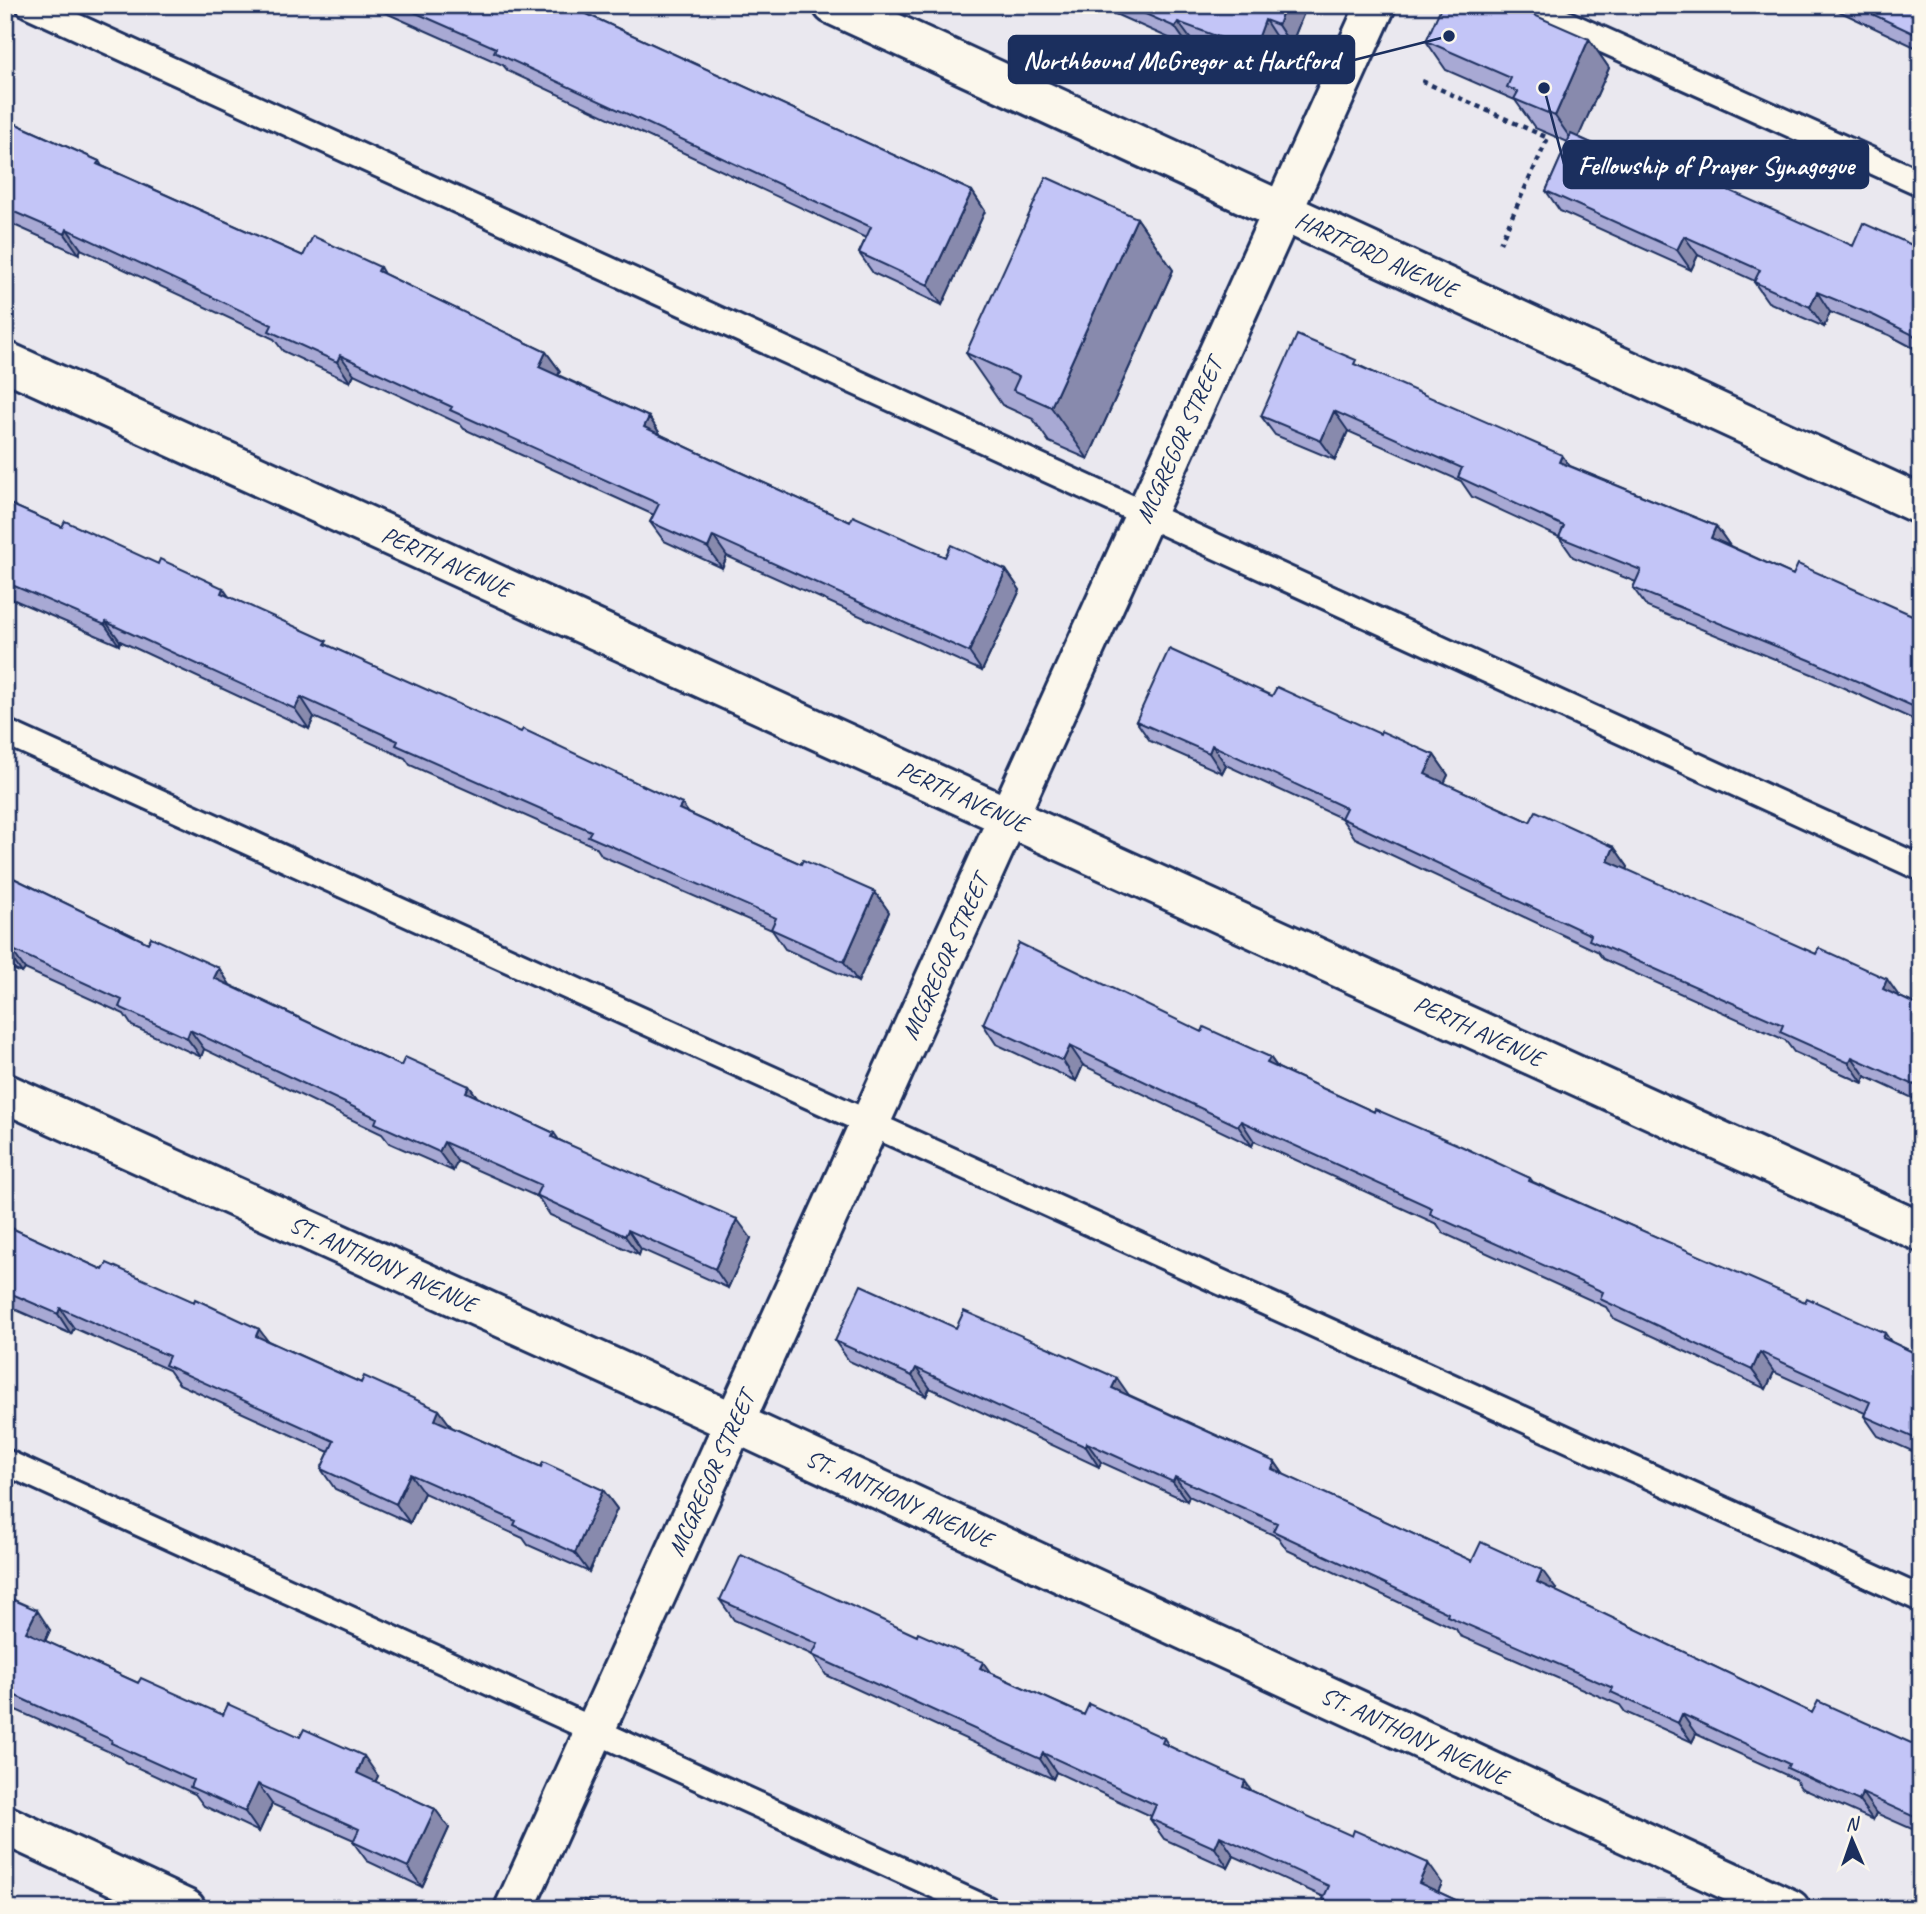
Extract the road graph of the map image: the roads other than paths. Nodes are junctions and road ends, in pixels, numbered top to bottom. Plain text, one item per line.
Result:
1 (29, 5) edge
2 (833, 5) edge
3 (1376, 5) edge
4 (1525, 5) edge
5 (1921, 183) edge
6 (1280, 211) junction
7 (5, 361) edge
8 (1921, 505) edge
9 (1145, 514) junction
10 (5, 732) edge
11 (1007, 816) junction
12 (1921, 868) edge
13 (5, 1093) edge
14 (869, 1122) junction
15 (1921, 1232) edge
16 (733, 1422) junction
17 (5, 1462) edge
18 (1921, 1599) edge
19 (594, 1729) junction
20 (5, 1825) edge
21 (186, 1909) edge
22 (514, 1909) edge
23 (987, 1909) edge
24 (1790, 1909) edge

1 - 9 lane
2 - 6 street, HARTFORD AVENUE
3 - 6 street, MCGREGOR STREET
4 - 5 lane
6 - 8 street, HARTFORD AVENUE
6 - 9 street, MCGREGOR STREET
7 - 11 street, PERTH AVENUE
9 - 11 street, MCGREGOR STREET
9 - 12 lane
10 - 14 lane
11 - 14 street, MCGREGOR STREET
11 - 15 street, PERTH AVENUE
13 - 16 street, ST. ANTHONY AVENUE
14 - 16 street, MCGREGOR STREET
14 - 18 lane
16 - 19 street, MCGREGOR STREET
16 - 24 street, ST. ANTHONY AVENUE
17 - 19 lane
19 - 22 street, MCGREGOR STREET
19 - 23 lane
20 - 21 street

